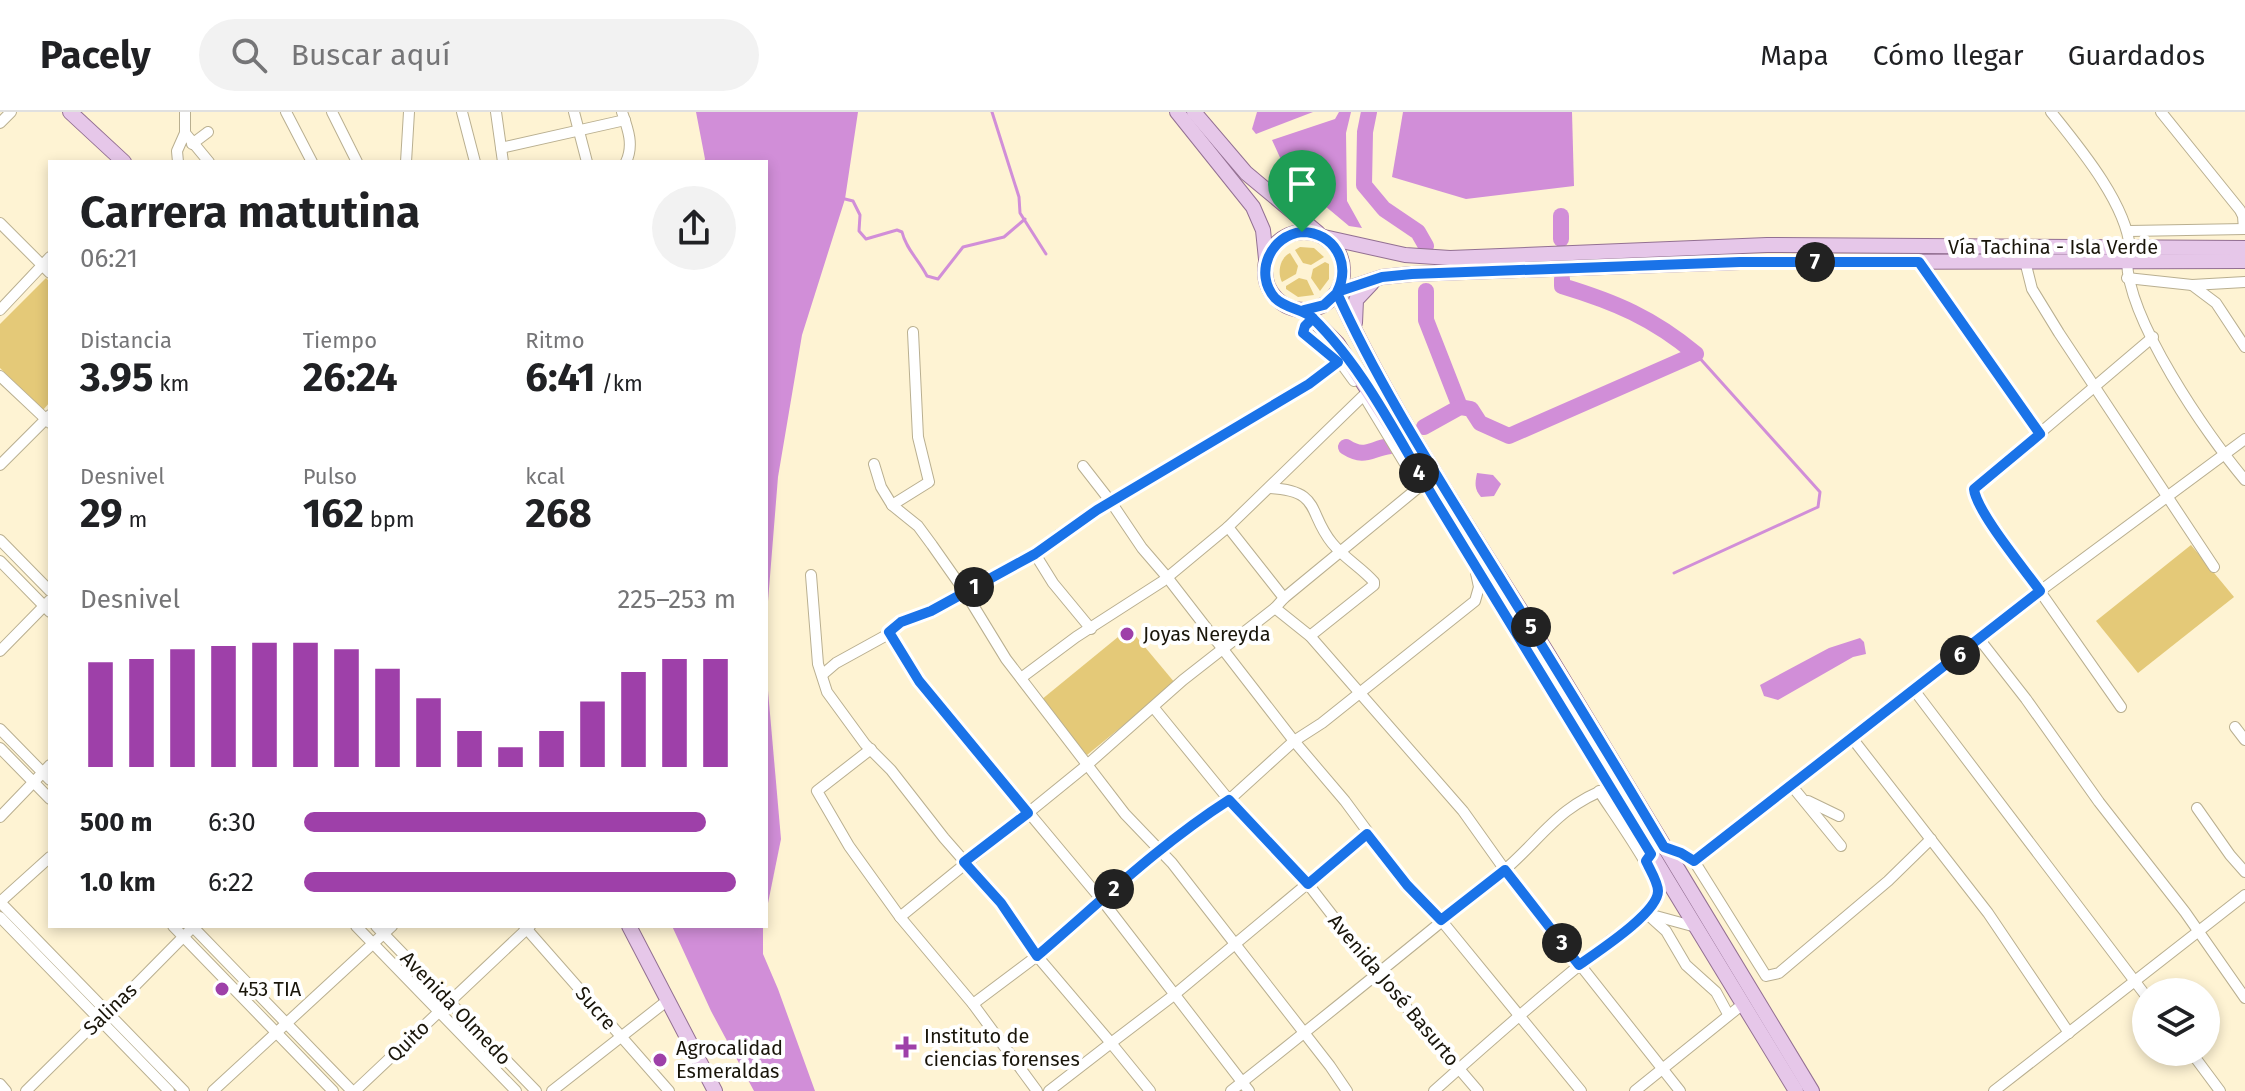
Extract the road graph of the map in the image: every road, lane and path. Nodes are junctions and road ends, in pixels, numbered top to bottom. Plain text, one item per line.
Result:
1 (11, 112) edge
2 (70, 112) edge
3 (185, 112) edge
4 (286, 112) edge
5 (332, 112) edge
6 (409, 112) edge
7 (462, 112) edge
8 (496, 112) edge
9 (574, 112) edge
10 (1177, 112) edge
11 (1194, 112) edge
12 (2161, 112) edge
13 (2056, 114) edge
14 (624, 116) edge
15 (0, 123) edge
16 (579, 131) junction
17 (208, 132) dead end
18 (185, 133) junction
19 (192, 144) junction
20 (501, 148) junction
21 (122, 160) edge
22 (178, 160) edge
23 (207, 160) edge
24 (311, 160) edge
25 (356, 160) edge
26 (406, 160) edge
27 (474, 160) edge
28 (503, 160) edge
29 (586, 160) edge
30 (627, 160) edge
31 (0, 223) edge
32 (2244, 229) edge
33 (2129, 231) junction
34 (1327, 237) junction
35 (2245, 248) edge
36 (2128, 254) junction
37 (2025, 261) junction
38 (2245, 261) edge
39 (1919, 262) junction
40 (1266, 263) junction
41 (47, 265) edge
42 (1382, 277) junction
43 (2127, 278) junction
44 (2245, 282) edge
45 (2192, 285) junction
46 (1337, 292) junction
47 (0, 310) edge
48 (1308, 314) junction
49 (913, 332) dead end
50 (2153, 337) junction
51 (1358, 339) junction
52 (2245, 347) edge
53 (1338, 362) junction
54 (0, 376) edge
55 (2095, 387) junction
56 (1363, 396) junction
57 (48, 418) edge
58 (48, 420) edge
59 (2040, 434) junction
60 (2245, 439) edge
61 (2224, 454) junction
62 (874, 464) dead end
63 (0, 465) edge
64 (1083, 466) dead end
65 (2245, 480) edge
66 (1423, 486) junction
67 (1270, 488) junction
68 (2166, 495) junction
69 (1111, 502) junction
70 (892, 505) junction
71 (1228, 527) junction
72 (0, 540) edge
73 (1339, 550) junction
74 (1035, 554) junction
75 (0, 561) edge
76 (1474, 563) junction
77 (2214, 567) dead end
78 (811, 575) dead end
79 (1167, 577) junction
80 (48, 589) edge
81 (2040, 591) junction
82 (965, 592) junction
83 (1284, 598) junction
84 (48, 606) edge
85 (1275, 608) junction
86 (1091, 629) junction
87 (889, 632) junction
88 (1310, 636) junction
89 (1980, 640) junction
90 (1222, 650) junction
91 (0, 651) edge
92 (822, 675) junction
93 (1021, 678) junction
94 (1914, 690) junction
95 (1361, 694) junction
96 (2121, 707) dead end
97 (1154, 708) junction
98 (2235, 727) dead end
99 (0, 729) edge
100 (1852, 738) junction
101 (2245, 740) edge
102 (1294, 741) junction
103 (0, 748) edge
104 (871, 749) junction
105 (1087, 765) junction
106 (48, 773) edge
107 (33, 782) junction
108 (1791, 785) junction
109 (1605, 789) junction
110 (48, 797) edge
111 (1804, 799) junction
112 (1229, 800) junction
113 (2197, 808) dead end
114 (1028, 813) junction
115 (1839, 816) dead end
116 (0, 817) edge
117 (1367, 834) junction
118 (1931, 839) junction
119 (1841, 846) dead end
120 (1162, 851) junction
121 (1654, 854) junction
122 (48, 859) edge
123 (1694, 861) junction
124 (964, 862) junction
125 (1505, 870) junction
126 (2245, 872) edge
127 (1308, 884) junction
128 (2245, 895) edge
129 (1099, 900) junction
130 (0, 902) edge
131 (1719, 902) junction
132 (1646, 913) junction
133 (0, 917) edge
134 (900, 917) junction
135 (1441, 920) junction
136 (1703, 924) junction
137 (175, 928) edge
138 (191, 928) edge
139 (195, 928) edge
140 (358, 928) edge
141 (526, 928) edge
142 (528, 928) edge
143 (630, 928) edge
144 (384, 929) edge
145 (2198, 930) junction
146 (183, 936) junction
147 (1235, 943) junction
148 (373, 944) junction
149 (1037, 956) junction
150 (1579, 965) junction
151 (1377, 973) junction
152 (2133, 978) edge
153 (2138, 978) edge
154 (2132, 982) edge
155 (1174, 995) junction
156 (2245, 998) edge
157 (668, 1000) junction
158 (449, 1001) junction
159 (973, 1004) junction
160 (1743, 1004) junction
161 (439, 1011) junction
162 (1728, 1014) junction
163 (104, 1016) junction
164 (1519, 1017) junction
165 (285, 1023) junction
166 (275, 1031) junction
167 (1304, 1032) junction
168 (2069, 1033) junction
169 (620, 1036) junction
170 (1111, 1043) junction
171 (2201, 1066) edge
172 (1459, 1068) junction
173 (1663, 1070) junction
174 (0, 1084) edge
175 (1245, 1087) edge
176 (710, 1089) edge
177 (6, 1091) edge
178 (26, 1091) edge
179 (169, 1091) edge
180 (184, 1091) edge
181 (213, 1091) edge
182 (333, 1091) edge
183 (354, 1091) edge
184 (516, 1091) edge
185 (536, 1091) edge
186 (552, 1091) edge
187 (669, 1091) edge
188 (1037, 1091) edge
189 (1049, 1091) edge
190 (1150, 1091) edge
191 (1231, 1091) edge
192 (1347, 1091) edge
193 (1434, 1091) edge
194 (1478, 1091) edge
195 (1581, 1091) edge
196 (1635, 1091) edge
197 (1680, 1091) edge
198 (1796, 1091) edge
199 (1812, 1091) edge
200 (1994, 1091) edge
201 (2220, 1091) edge

1 - 15 street
2 - 21 main road
3 - 18 street
4 - 24 street
5 - 25 street
6 - 26 street
7 - 27 street
8 - 20 street
9 - 16 street
10 - 40 main road
11 - 34 main road
12 - 32 street
13 - 33 street
14 - 16 street
14 - 30 street
16 - 20 street
16 - 29 street
17 - 19 street
18 - 19 street
18 - 22 street
19 - 23 street
20 - 28 street
31 - 41 street
32 - 33 street
33 - 36 street
34 - 36 main road, Vía Tachina - Isla Verde
34 - 40 main road
34 - 46 main road
35 - 36 main road, Vía Tachina - Isla Verde
36 - 37 main road, Vía Tachina - Isla Verde
36 - 38 main road, Vía Tachina - Isla Verde
36 - 43 street
37 - 39 main road, Vía Tachina - Isla Verde
37 - 55 street
39 - 42 main road, Vía Tachina - Isla Verde
39 - 59 street
40 - 48 main road
41 - 47 street
42 - 46 main road, Vía Tachina - Isla Verde
42 - 51 main road
43 - 45 street
43 - 50 street
44 - 45 street
45 - 52 street
46 - 48 main road
46 - 51 main road
48 - 53 street
48 - 66 main road
49 - 70 street
50 - 55 street
50 - 61 street
51 - 121 main road
53 - 56 street
53 - 69 street
54 - 57 street
55 - 59 street
55 - 68 street
56 - 66 street
56 - 67 street
58 - 63 street
59 - 81 street
60 - 61 street
61 - 65 street
61 - 68 street
62 - 70 street
64 - 69 street
66 - 73 street
66 - 76 main road
67 - 71 street
67 - 73 street
68 - 77 street
68 - 81 street
69 - 74 street
69 - 79 street
70 - 82 street
71 - 79 street
71 - 83 street
72 - 80 street
73 - 83 street
73 - 88 street
74 - 82 street
74 - 86 street
75 - 84 street
76 - 95 street
76 - 109 main road
78 - 92 street
79 - 86 street
79 - 90 street
81 - 89 street
81 - 96 street
82 - 87 street
82 - 93 street
83 - 85 street
84 - 91 street
85 - 88 street
85 - 90 street
86 - 93 street
87 - 92 street
87 - 114 street
88 - 95 street
89 - 94 street
89 - 145 street
90 - 97 street
90 - 102 street
92 - 104 street
93 - 105 street
94 - 100 street
94 - 152 street
95 - 102 street
95 - 125 street
97 - 105 street
97 - 112 street, Avenida José Basurto
98 - 101 street
99 - 106 street
100 - 108 street
100 - 118 street
102 - 112 street
102 - 117 street
103 - 107 street
104 - 124 street
104 - 134 street
105 - 114 street
105 - 120 street
106 - 107 street
107 - 110 street
107 - 116 street
108 - 111 street
108 - 123 street
109 - 121 main road
109 - 125 street
111 - 115 street
111 - 119 street
112 - 120 street
112 - 127 street, Avenida José Basurto
113 - 126 street
114 - 124 street
114 - 129 street
117 - 127 street
117 - 135 street
118 - 131 street
118 - 168 street
120 - 129 street
120 - 147 street
121 - 123 street
121 - 132 street
121 - 136 main road
122 - 130 street
123 - 131 street
124 - 134 street
124 - 149 street
125 - 135 street
125 - 150 street
127 - 147 street
127 - 151 street, Avenida José Basurto
128 - 145 street
129 - 149 street
129 - 155 street
130 - 163 street
131 - 136 street
132 - 136 street
132 - 150 street
132 - 162 street
133 - 163 street
134 - 159 street
135 - 151 street
135 - 164 street
136 - 160 main road
136 - 199 main road
137 - 146 street
138 - 146 street, Salinas
139 - 165 street
140 - 148 street, Avenida Olmedo
141 - 158 street, Quito
142 - 169 street, Sucre
143 - 157 main road
144 - 148 street
144 - 158 street, Avenida Olmedo
145 - 153 street
145 - 156 street
146 - 163 street, Salinas
146 - 166 street
147 - 155 street
147 - 167 street
148 - 161 street, Avenida Olmedo
148 - 165 street
149 - 159 street
149 - 170 street
150 - 164 street
150 - 173 street
151 - 167 street
151 - 172 street, Avenida José Basurto
154 - 168 street
155 - 170 street
155 - 175 street
157 - 169 street
157 - 176 main road
158 - 161 street, Quito
158 - 185 street, Avenida Olmedo
159 - 188 street
160 - 162 street
160 - 198 main road
161 - 183 street, Quito
161 - 184 street, Avenida Olmedo
162 - 173 street
163 - 178 street, Salinas
163 - 179 street
163 - 180 street
164 - 172 street
164 - 195 street
165 - 166 street
165 - 183 street
166 - 181 street
166 - 182 street
167 - 175 street
167 - 192 street
168 - 200 street
169 - 186 street
169 - 187 street, Sucre
170 - 189 street
170 - 190 street
171 - 201 street
172 - 193 street
172 - 194 street, Avenida José Basurto
173 - 196 street
173 - 197 street
174 - 177 street
175 - 191 street

